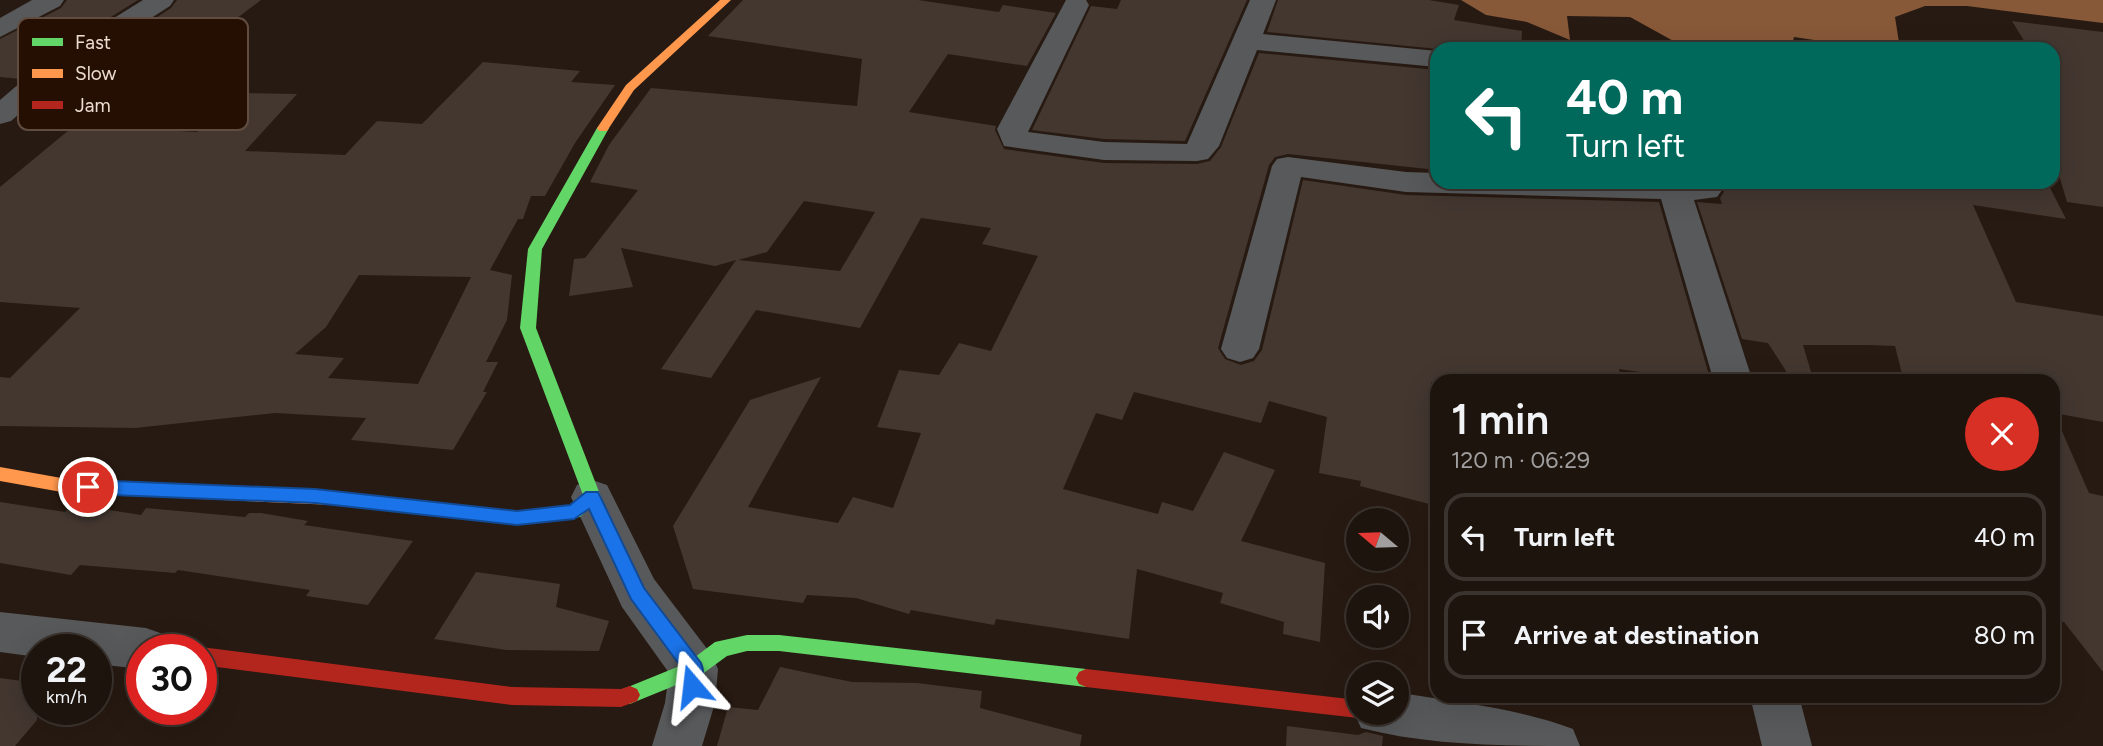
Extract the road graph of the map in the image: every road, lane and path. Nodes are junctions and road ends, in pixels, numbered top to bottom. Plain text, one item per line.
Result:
1 (51, 0) edge
2 (161, 0) edge
3 (726, 0) edge
4 (1263, 0) edge
5 (1076, 5) dead end
6 (19, 18) edge
7 (132, 18) edge
8 (18, 19) edge
9 (0, 29) edge
10 (1246, 41) junction
11 (1430, 58) edge
12 (18, 99) edge
13 (0, 115) edge
14 (1430, 182) edge
15 (1690, 189) edge
16 (1240, 349) dead end
17 (1732, 374) edge
18 (0, 474) edge
19 (592, 497) junction
20 (0, 632) edge
21 (126, 647) edge
22 (217, 658) edge
23 (694, 669) junction
24 (1776, 703) edge
25 (1346, 708) edge
26 (1409, 717) edge
27 (677, 746) edge
28 (1555, 746) edge
29 (1787, 746) edge

1 - 6 street
2 - 7 street
3 - 19 street
4 - 10 street
5 - 10 street
8 - 9 street
10 - 11 street
12 - 13 street
14 - 16 street
15 - 17 street
18 - 19 street
19 - 23 street
20 - 21 street
22 - 23 street
23 - 25 street
23 - 27 street
24 - 29 street
26 - 28 street

